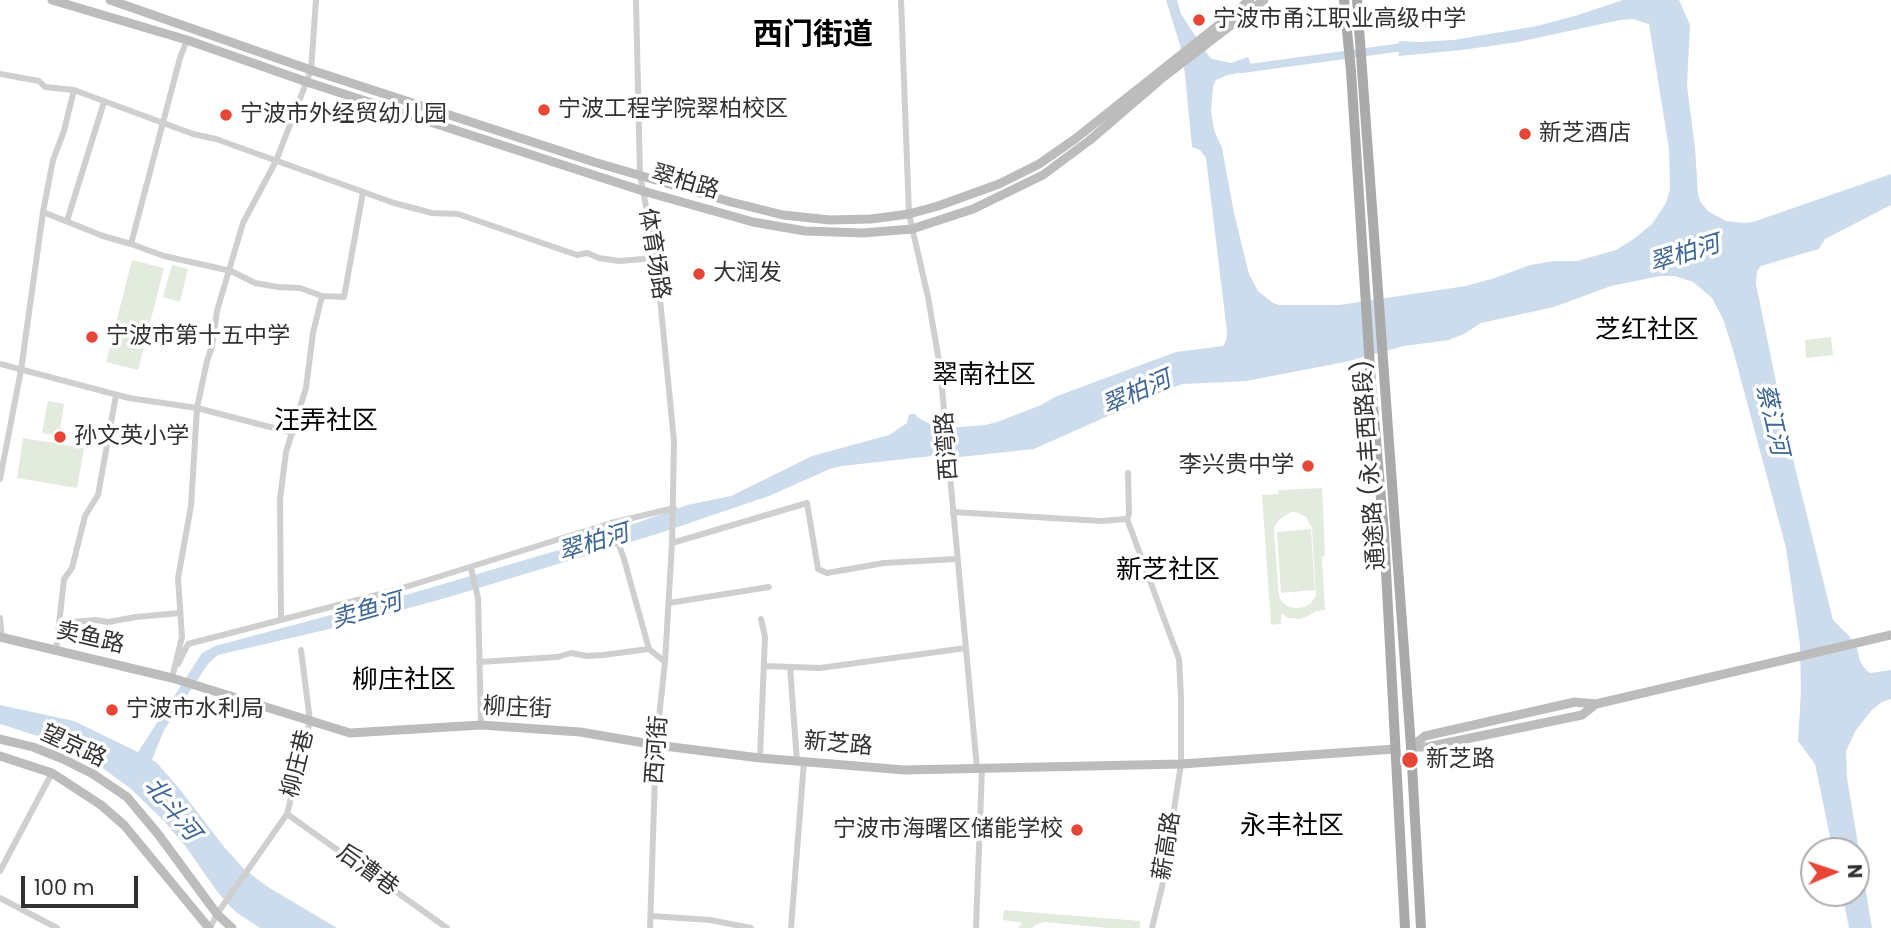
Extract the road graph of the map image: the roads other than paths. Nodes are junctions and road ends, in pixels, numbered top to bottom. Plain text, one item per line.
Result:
1 (52, 0) edge
2 (110, 0) edge
3 (316, 0) edge
4 (636, 0) edge
5 (901, 0) edge
6 (1250, 0) edge
7 (1264, 0) edge
8 (1344, 0) edge
9 (1357, 0) edge
10 (1211, 36) junction
11 (187, 40) junction
12 (310, 70) junction
13 (1356, 70) junction
14 (0, 74) edge
15 (1161, 75) junction
16 (306, 82) junction
17 (74, 90) junction
18 (104, 102) junction
19 (163, 122) junction
20 (276, 160) junction
21 (640, 175) junction
22 (643, 191) junction
23 (363, 192) junction
24 (43, 212) junction
25 (909, 214) junction
26 (67, 221) junction
27 (912, 229) junction
28 (131, 244) junction
29 (656, 258) junction
30 (231, 271) junction
31 (322, 296) junction
32 (0, 364) edge
33 (21, 370) junction
34 (116, 395) junction
35 (197, 408) junction
36 (293, 433) junction
37 (1128, 473) dead end
38 (0, 479) edge
39 (674, 508) junction
40 (953, 512) junction
41 (1127, 519) junction
42 (611, 523) junction
43 (672, 542) junction
44 (957, 559) junction
45 (472, 569) junction
46 (769, 587) dead end
47 (668, 603) junction
48 (180, 613) junction
49 (0, 618) edge
50 (281, 619) junction
51 (761, 619) dead end
52 (60, 623) junction
53 (1891, 635) edge
54 (1, 637) edge
55 (966, 648) junction
56 (649, 649) junction
57 (301, 650) dead end
58 (57, 651) junction
59 (480, 662) junction
60 (665, 662) junction
61 (765, 666) junction
62 (790, 667) junction
63 (172, 678) junction
64 (212, 691) joint
65 (1595, 704) junction
66 (310, 721) junction
67 (481, 725) junction
68 (0, 739) edge
69 (656, 745) junction
70 (1411, 747) junction
71 (1395, 750) junction
72 (0, 756) edge
73 (760, 758) junction
74 (801, 761) junction
75 (1181, 764) junction
76 (980, 768) junction
77 (52, 773) junction
78 (287, 814) junction
79 (0, 871) edge
80 (0, 898) edge
81 (218, 914) junction
82 (651, 916) junction
83 (57, 928) edge
84 (209, 928) edge
85 (232, 928) edge
86 (447, 928) edge
87 (650, 928) edge
88 (751, 928) edge
89 (791, 928) edge
90 (976, 928) edge
91 (1152, 928) edge
92 (1405, 928) edge
93 (1421, 928) edge

1 - 11 main road, 翠柏路
2 - 12 main road, 翠柏路
3 - 12 street
4 - 21 street, 体育场路
5 - 25 street, 西湾路
6 - 10 main road, 翠柏路
7 - 10 main road, 翠柏路
8 - 13 main road, 通途路 (永丰西路段)
9 - 13 main road, 通途路 (永丰西路段)
10 - 15 main road, 翠柏路
11 - 16 main road, 翠柏路
11 - 19 street
12 - 16 street
12 - 21 main road, 翠柏路
13 - 70 main road, 通途路 (永丰西路段)
13 - 71 main road, 通途路 (永丰西路段)
14 - 17 street
15 - 25 main road, 翠柏路
15 - 27 main road, 翠柏路
16 - 20 street
16 - 22 main road, 翠柏路
17 - 18 street
17 - 24 street
18 - 19 street
18 - 26 street
19 - 20 street
19 - 28 street
20 - 23 street
20 - 30 street
21 - 22 street, 体育场路
21 - 25 main road, 翠柏路
22 - 27 main road, 翠柏路
22 - 29 street, 体育场路
23 - 29 street
23 - 31 street
24 - 26 street
24 - 33 street
25 - 27 street, 西湾路
26 - 28 street
27 - 40 street, 西湾路
28 - 30 street
29 - 39 street, 体育场路
30 - 31 street
30 - 35 street
31 - 36 street
32 - 33 street
33 - 34 street
33 - 38 street
34 - 35 street
34 - 52 street
35 - 36 street
35 - 48 street
36 - 50 street
37 - 41 street
39 - 42 street
39 - 43 street, 体育场路
40 - 41 street
40 - 44 street, 西湾路
41 - 75 street, 薪高路
42 - 45 street
42 - 56 street
43 - 44 street
43 - 47 street, 西河街
44 - 55 street, 西湾路
45 - 50 street
45 - 59 street
46 - 47 street
47 - 60 street, 西河街
48 - 52 street
48 - 63 street
49 - 54 street
50 - 63 street
51 - 61 street
52 - 58 street
53 - 65 main road
54 - 58 main road, 卖鱼路
55 - 62 street
55 - 76 street, 西湾路
56 - 59 street
56 - 60 street
57 - 66 street, 柳庄巷
58 - 63 main road, 卖鱼路
59 - 67 street
60 - 69 street, 西河街
61 - 62 street
61 - 73 street
62 - 74 street
63 - 64 main road, 卖鱼路
64 - 66 main road, 柳庄街
65 - 70 main road
65 - 70 main road
66 - 67 main road, 柳庄街
66 - 78 street, 柳庄巷
67 - 69 main road, 柳庄街
68 - 81 main road, 望京路
69 - 73 main road, 新芝路
69 - 82 street, 西河街
70 - 93 main road, 通途路 (永丰西路段)
71 - 75 main road, 新芝路
71 - 92 main road, 通途路 (永丰西路段)
72 - 77 main road, 望京路
73 - 74 main road, 新芝路
74 - 76 main road, 新芝路
74 - 89 street
75 - 76 main road, 新芝路
75 - 91 street, 薪高路
76 - 90 street, 西湾路
77 - 79 street
77 - 84 main road, 望京路
78 - 81 street, 柳庄巷
78 - 86 street, 后漕巷
80 - 83 street
81 - 84 street, 柳庄巷
81 - 85 main road, 望京路
82 - 87 street, 西河街
82 - 88 street

